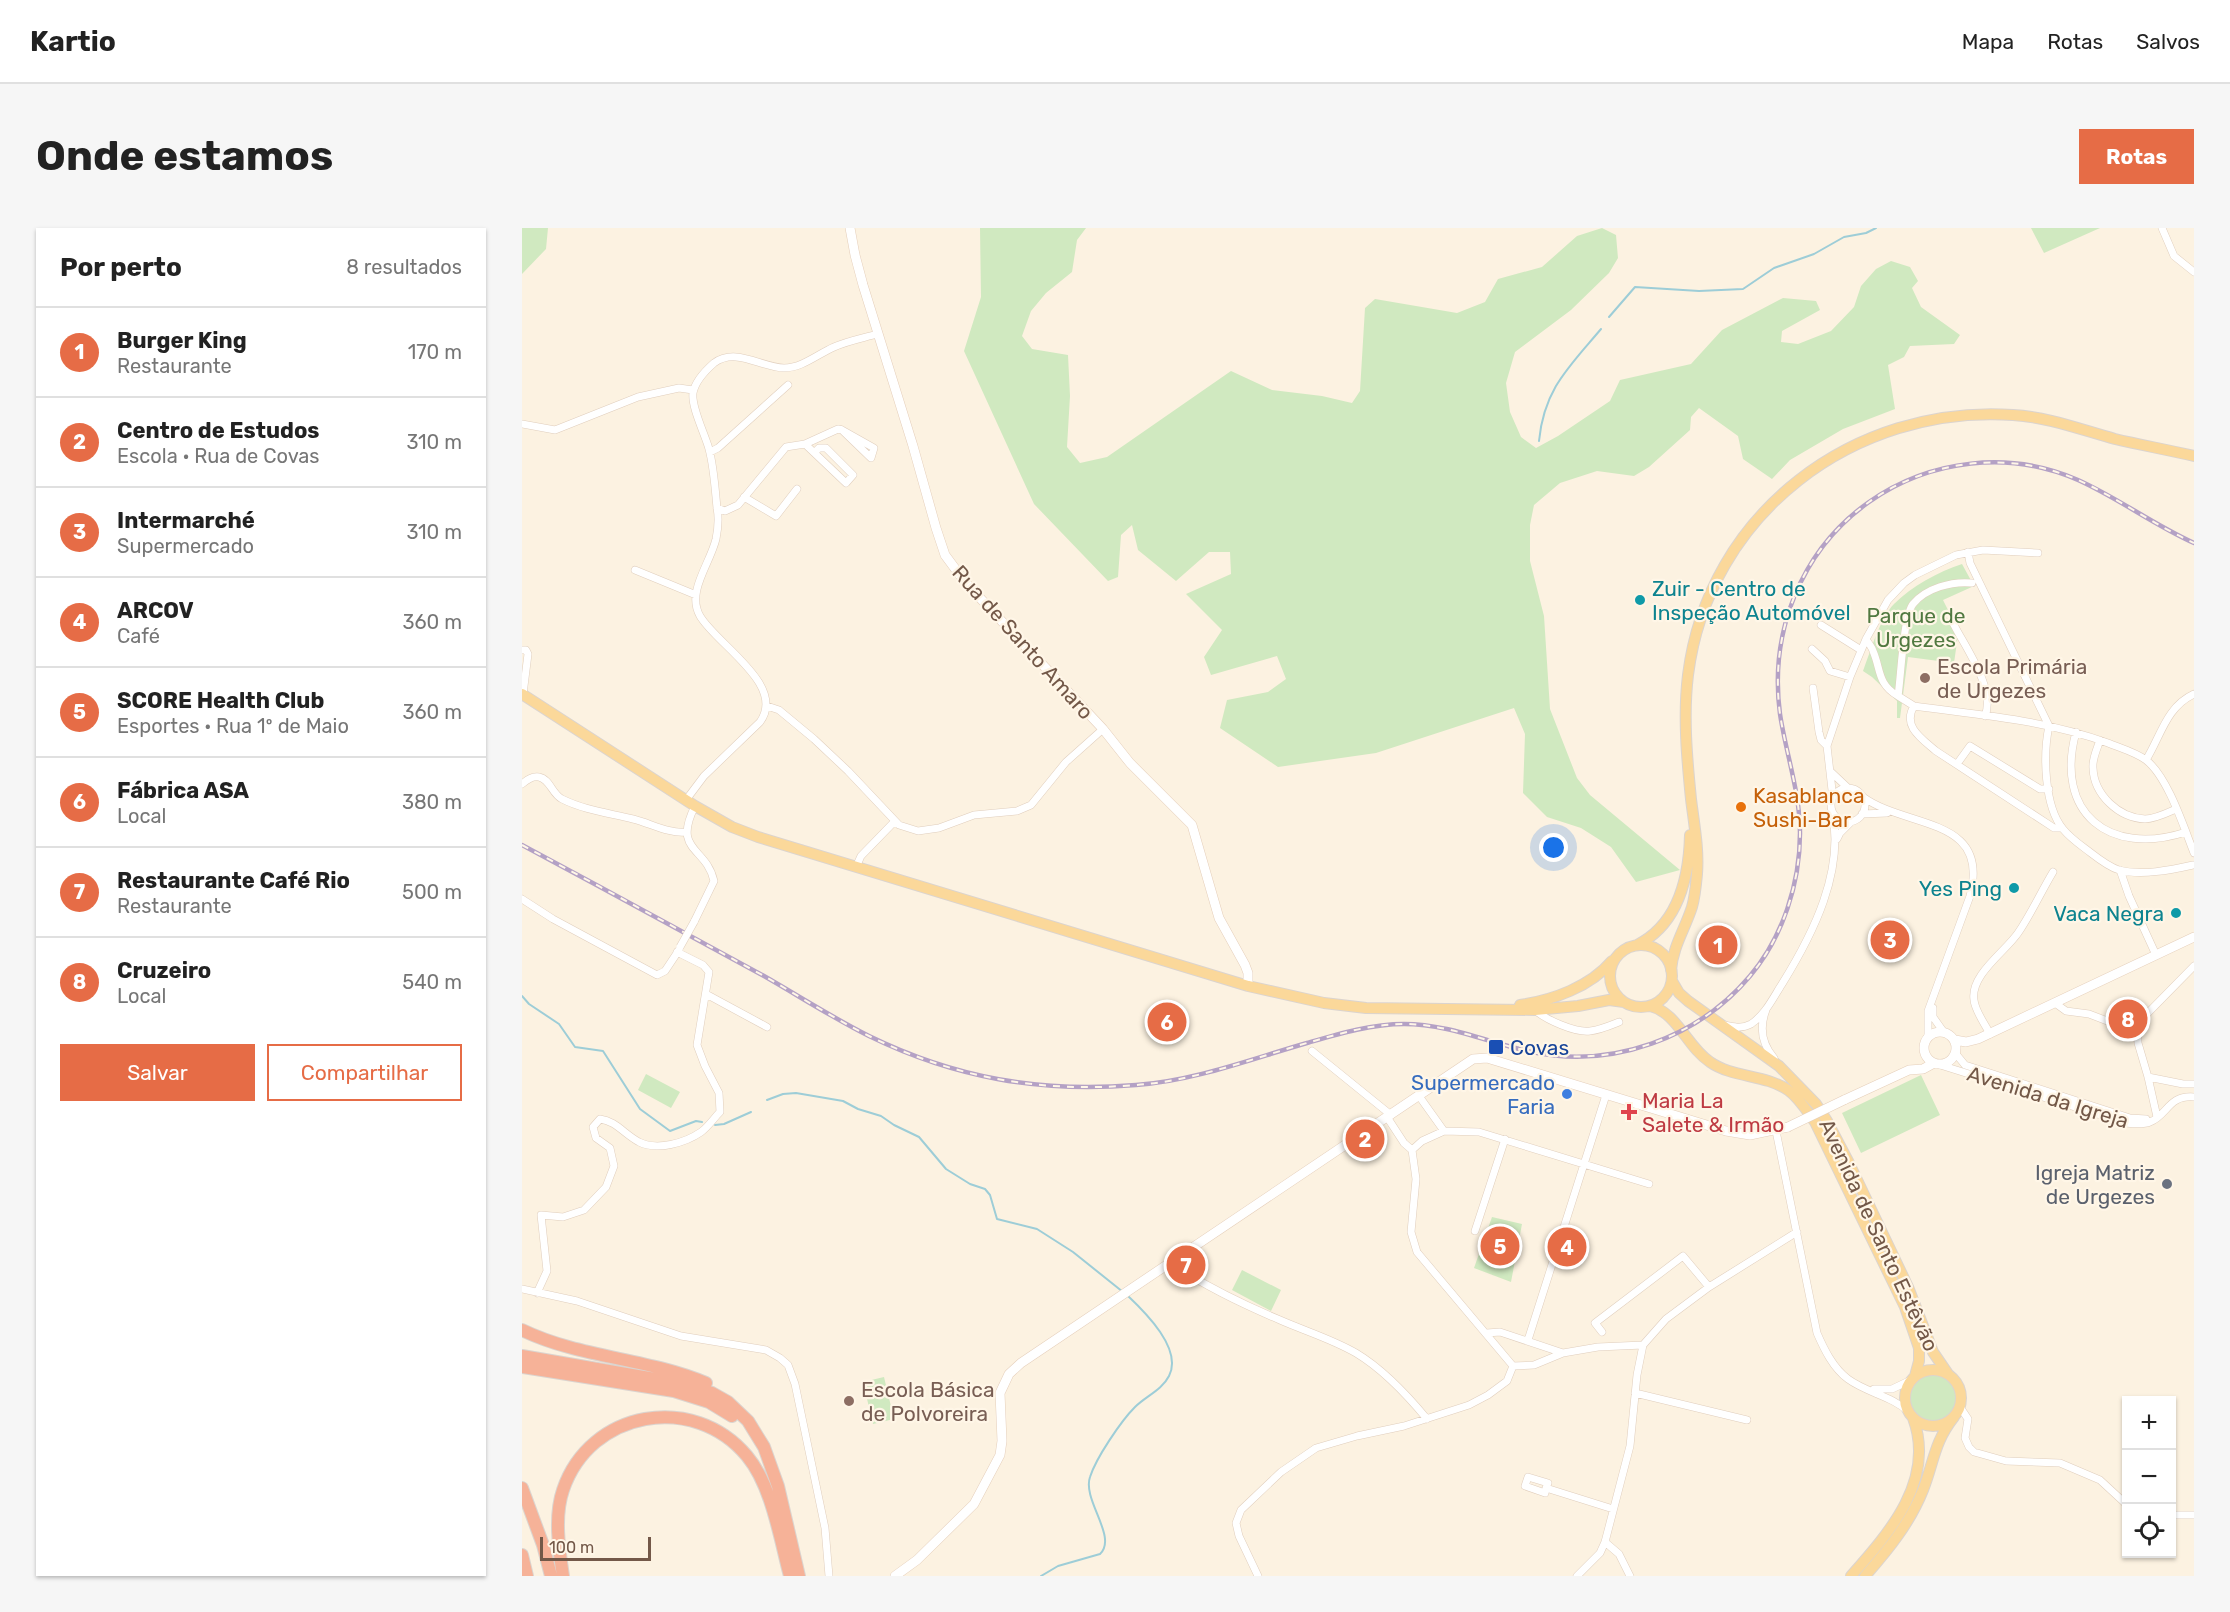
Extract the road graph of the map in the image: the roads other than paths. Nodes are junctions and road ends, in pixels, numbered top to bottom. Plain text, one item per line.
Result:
1 (850, 228) edge
2 (2162, 228) edge
3 (2194, 270) edge
4 (877, 334) junction
5 (788, 385) dead end
6 (693, 390) junction
7 (522, 424) edge
8 (842, 430) junction
9 (805, 444) junction
10 (710, 452) junction
11 (815, 452) junction
12 (2194, 456) edge
13 (797, 489) dead end
14 (744, 497) junction
15 (717, 508) junction
16 (1968, 552) junction
17 (2038, 553) dead end
18 (636, 570) dead end
19 (1972, 583) dead end
20 (696, 595) junction
21 (1953, 623) dead end
22 (1821, 625) dead end
23 (1866, 639) junction
24 (1812, 649) dead end
25 (1861, 650) junction
26 (522, 651) edge
27 (1850, 677) junction
28 (1813, 688) dead end
29 (2194, 693) edge
30 (522, 694) edge
31 (1898, 696) junction
32 (767, 706) junction
33 (1914, 706) junction
34 (1985, 716) junction
35 (2049, 726) junction
36 (1103, 729) junction
37 (2076, 732) junction
38 (2100, 740) junction
39 (1827, 746) junction
40 (2146, 760) junction
41 (1957, 764) junction
42 (1831, 772) junction
43 (522, 784) edge
44 (1848, 788) junction
45 (2049, 789) junction
46 (1834, 795) junction
47 (1863, 797) junction
48 (1691, 799) junction
49 (690, 803) junction
50 (2176, 809) junction
51 (1832, 810) junction
52 (1893, 813) junction
53 (1863, 814) junction
54 (895, 821) junction
55 (1852, 821) junction
56 (2061, 828) junction
57 (686, 832) junction
58 (2186, 832) junction
59 (1836, 842) junction
60 (2194, 854) edge
61 (2194, 865) edge
62 (856, 867) junction
63 (2120, 870) junction
64 (2053, 872) dead end
65 (522, 899) edge
66 (2194, 938) edge
67 (1637, 945) junction
68 (678, 950) junction
69 (2156, 955) junction
70 (1614, 959) junction
71 (2194, 966) edge
72 (1671, 975) junction
73 (1248, 986) junction
74 (1935, 993) junction
75 (706, 994) junction
76 (1624, 1002) junction
77 (2055, 1002) junction
78 (1650, 1006) junction
79 (1767, 1008) junction
80 (1488, 1010) junction
81 (1535, 1010) junction
82 (1618, 1022) dead end
83 (1722, 1024) junction
84 (767, 1027) dead end
85 (1943, 1031) junction
86 (2136, 1032) junction
87 (1990, 1034) junction
88 (1928, 1037) junction
89 (1978, 1039) junction
90 (1955, 1040) junction
91 (1312, 1051) dead end
92 (1924, 1052) junction
93 (1956, 1053) junction
94 (1935, 1063) junction
95 (1779, 1066) junction
96 (1909, 1070) junction
97 (2148, 1077) junction
98 (2194, 1084) edge
99 (1606, 1095) junction
100 (1419, 1096) junction
101 (2194, 1097) edge
102 (1389, 1116) junction
103 (2157, 1117) junction
104 (1444, 1131) junction
105 (1776, 1131) junction
106 (1505, 1139) junction
107 (1412, 1150) junction
108 (1584, 1164) junction
109 (1649, 1184) dead end
110 (1475, 1232) dead end
111 (1797, 1232) junction
112 (1169, 1262) junction
113 (1709, 1287) junction
114 (522, 1289) edge
115 (537, 1293) junction
116 (522, 1330) edge
117 (1602, 1332) dead end
118 (1487, 1333) junction
119 (1528, 1340) junction
120 (1643, 1345) junction
121 (1563, 1353) junction
122 (522, 1356) edge
123 (1513, 1365) junction
124 (522, 1367) edge
125 (1948, 1374) junction
126 (1913, 1378) junction
127 (1867, 1388) junction
128 (1635, 1393) junction
129 (1960, 1407) junction
130 (1911, 1415) junction
131 (1954, 1417) junction
132 (1427, 1419) junction
133 (1747, 1420) dead end
134 (778, 1486) junction
135 (522, 1488) edge
136 (1546, 1488) dead end
137 (2122, 1499) edge
138 (1613, 1509) junction
139 (2176, 1515) edge
140 (2194, 1515) edge
141 (1605, 1542) junction
142 (522, 1555) edge
143 (785, 1558) junction
144 (527, 1576) edge
145 (551, 1576) edge
146 (563, 1576) edge
147 (790, 1576) edge
148 (799, 1576) edge
149 (829, 1576) edge
150 (895, 1576) edge
151 (1258, 1576) edge
152 (1577, 1576) edge
153 (1630, 1576) edge
154 (1851, 1576) edge
155 (1865, 1576) edge

1 - 4 main road, Rua de Santo Amaro
2 - 3 street
4 - 6 street
4 - 36 main road, Rua de Santo Amaro
5 - 10 street
6 - 7 street
6 - 10 street
8 - 8 street
8 - 9 street
9 - 11 street
9 - 14 street
10 - 15 street
11 - 11 street
12 - 48 main road
13 - 14 street
14 - 15 street
15 - 20 street
16 - 17 street
16 - 23 street
16 - 35 street
18 - 20 street
19 - 31 street
20 - 32 street
21 - 34 street
22 - 25 street
23 - 25 street
23 - 31 street
24 - 27 street
25 - 27 street
26 - 30 street
27 - 39 street
28 - 39 street
29 - 40 street
30 - 49 main road
31 - 33 street
32 - 49 street
32 - 54 street
33 - 34 street
33 - 41 street
34 - 35 street
35 - 37 street
35 - 45 street
36 - 54 street
36 - 73 main road, Rua de Santo Amaro
37 - 38 street
37 - 58 street
38 - 40 street
38 - 50 street
39 - 42 street
40 - 50 street
41 - 45 street
41 - 56 street
42 - 44 street
42 - 46 street
43 - 57 street
44 - 46 street
44 - 47 street
45 - 56 street
46 - 51 street
47 - 52 street
47 - 53 street
48 - 67 main road
48 - 72 main road
49 - 57 street
49 - 62 main road
50 - 58 street
51 - 55 street
51 - 59 street
52 - 53 street
52 - 74 street
53 - 55 street
54 - 62 street
55 - 59 street
56 - 63 street
57 - 68 street, bridge
58 - 60 street
59 - 79 street
61 - 63 street
62 - 73 main road
63 - 69 street
64 - 87 street
65 - 68 street
66 - 69 main road
67 - 70 main road
67 - 72 main road
68 - 75 street
69 - 77 main road
70 - 76 main road
70 - 80 main road
71 - 86 street
72 - 78 main road
72 - 83 main road, Avenida de Santo Estêvão
73 - 80 main road
74 - 85 street
74 - 88 street
75 - 84 street
75 - 115 street
76 - 78 main road
76 - 81 main road
77 - 86 street
77 - 87 main road
78 - 126 main road, Avenida de Santo Estêvão
79 - 83 street
79 - 95 street
80 - 81 main road
81 - 82 street
83 - 95 main road, Avenida de Santo Estêvão
85 - 88 main road
85 - 90 main road
86 - 97 street
87 - 89 main road
88 - 92 main road
89 - 90 main road
89 - 93 main road
90 - 93 main road
91 - 102 street
92 - 94 main road
92 - 96 main road
93 - 94 main road
93 - 103 street, Avenida da Igreja
94 - 96 main road
94 - 103 street, Avenida da Igreja
95 - 125 main road, Avenida de Santo Estêvão
96 - 105 main road, bridge
97 - 98 street
97 - 103 street
99 - 100 main road
99 - 105 main road
99 - 108 street
100 - 102 main road
100 - 104 street
101 - 103 street, Avenida da Igreja
102 - 107 street
102 - 112 main road
104 - 106 street
104 - 107 street
105 - 111 street
106 - 108 street
106 - 110 street
107 - 118 street
108 - 109 street
108 - 119 street
111 - 113 street
111 - 127 street
112 - 132 street
112 - 150 main road
113 - 117 street
113 - 120 street
114 - 115 street
115 - 149 street
116 - 134 highway
118 - 119 street
118 - 123 street
119 - 121 street
120 - 121 street
120 - 128 street
121 - 123 street
122 - 134 highway
123 - 132 street
124 - 143 highway
125 - 126 main road
125 - 129 main road
126 - 127 street
126 - 130 main road
127 - 130 street
128 - 133 street
128 - 138 street
129 - 131 main road
129 - 137 street
130 - 131 main road
130 - 154 main road
131 - 155 main road
132 - 151 street
134 - 148 highway
135 - 145 highway
136 - 138 street
138 - 141 street
139 - 140 street
141 - 152 street
141 - 153 street
142 - 144 highway
143 - 146 highway
143 - 147 highway

